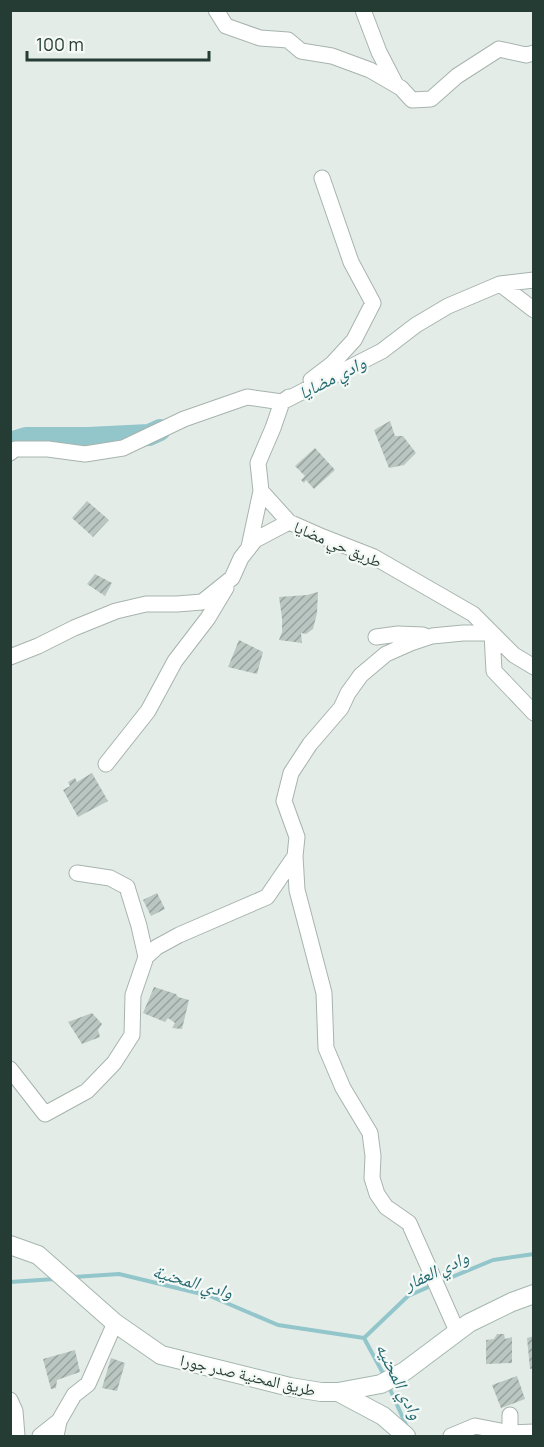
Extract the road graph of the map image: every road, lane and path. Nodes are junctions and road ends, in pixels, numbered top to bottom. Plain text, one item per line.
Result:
1 (216, 10) edge
2 (363, 10) edge
3 (534, 53) edge
4 (396, 85) junction
5 (322, 178) dead end
6 (534, 280) edge
7 (500, 284) junction
8 (534, 310) edge
9 (282, 402) junction
10 (10, 453) edge
11 (261, 491) junction
12 (289, 522) junction
13 (249, 548) junction
14 (232, 578) junction
15 (492, 633) junction
16 (432, 636) junction
17 (376, 637) dead end
18 (10, 657) edge
19 (534, 667) edge
20 (534, 713) edge
21 (106, 764) dead end
22 (295, 856) junction
23 (76, 873) dead end
24 (146, 957) junction
25 (10, 1069) edge
26 (10, 1245) edge
27 (534, 1294) edge
28 (115, 1323) junction
29 (457, 1331) junction
30 (346, 1390) junction
31 (10, 1400) edge
32 (510, 1415) dead end
33 (59, 1421) junction
34 (534, 1432) edge
35 (510, 1433) junction
36 (17, 1437) edge
37 (40, 1437) edge
38 (56, 1437) edge
39 (406, 1437) edge
40 (451, 1437) edge

1 - 4 street
2 - 4 street
3 - 4 street
5 - 9 street
6 - 7 street
7 - 8 street
7 - 9 street
9 - 10 street
9 - 11 street
11 - 12 street
11 - 13 street
12 - 13 street, طريق حي مضايا
12 - 15 street, طريق حي مضايا
13 - 14 street, طريق حي مضايا
14 - 18 street, طريق حي مضايا
14 - 21 street
15 - 16 street
15 - 19 street, طريق حي مضايا
15 - 20 street
16 - 17 street
16 - 22 street
22 - 24 street
22 - 29 street
23 - 24 street
24 - 25 street
26 - 28 main road, طريق المحنية صدر جورا
27 - 29 main road, طريق المحنية صدر جورا
28 - 30 main road, طريق المحنية صدر جورا
28 - 33 street
29 - 30 main road, طريق المحنية صدر جورا
30 - 39 main road
31 - 36 street
32 - 35 street
33 - 37 street
33 - 38 street
34 - 35 street
35 - 40 street

